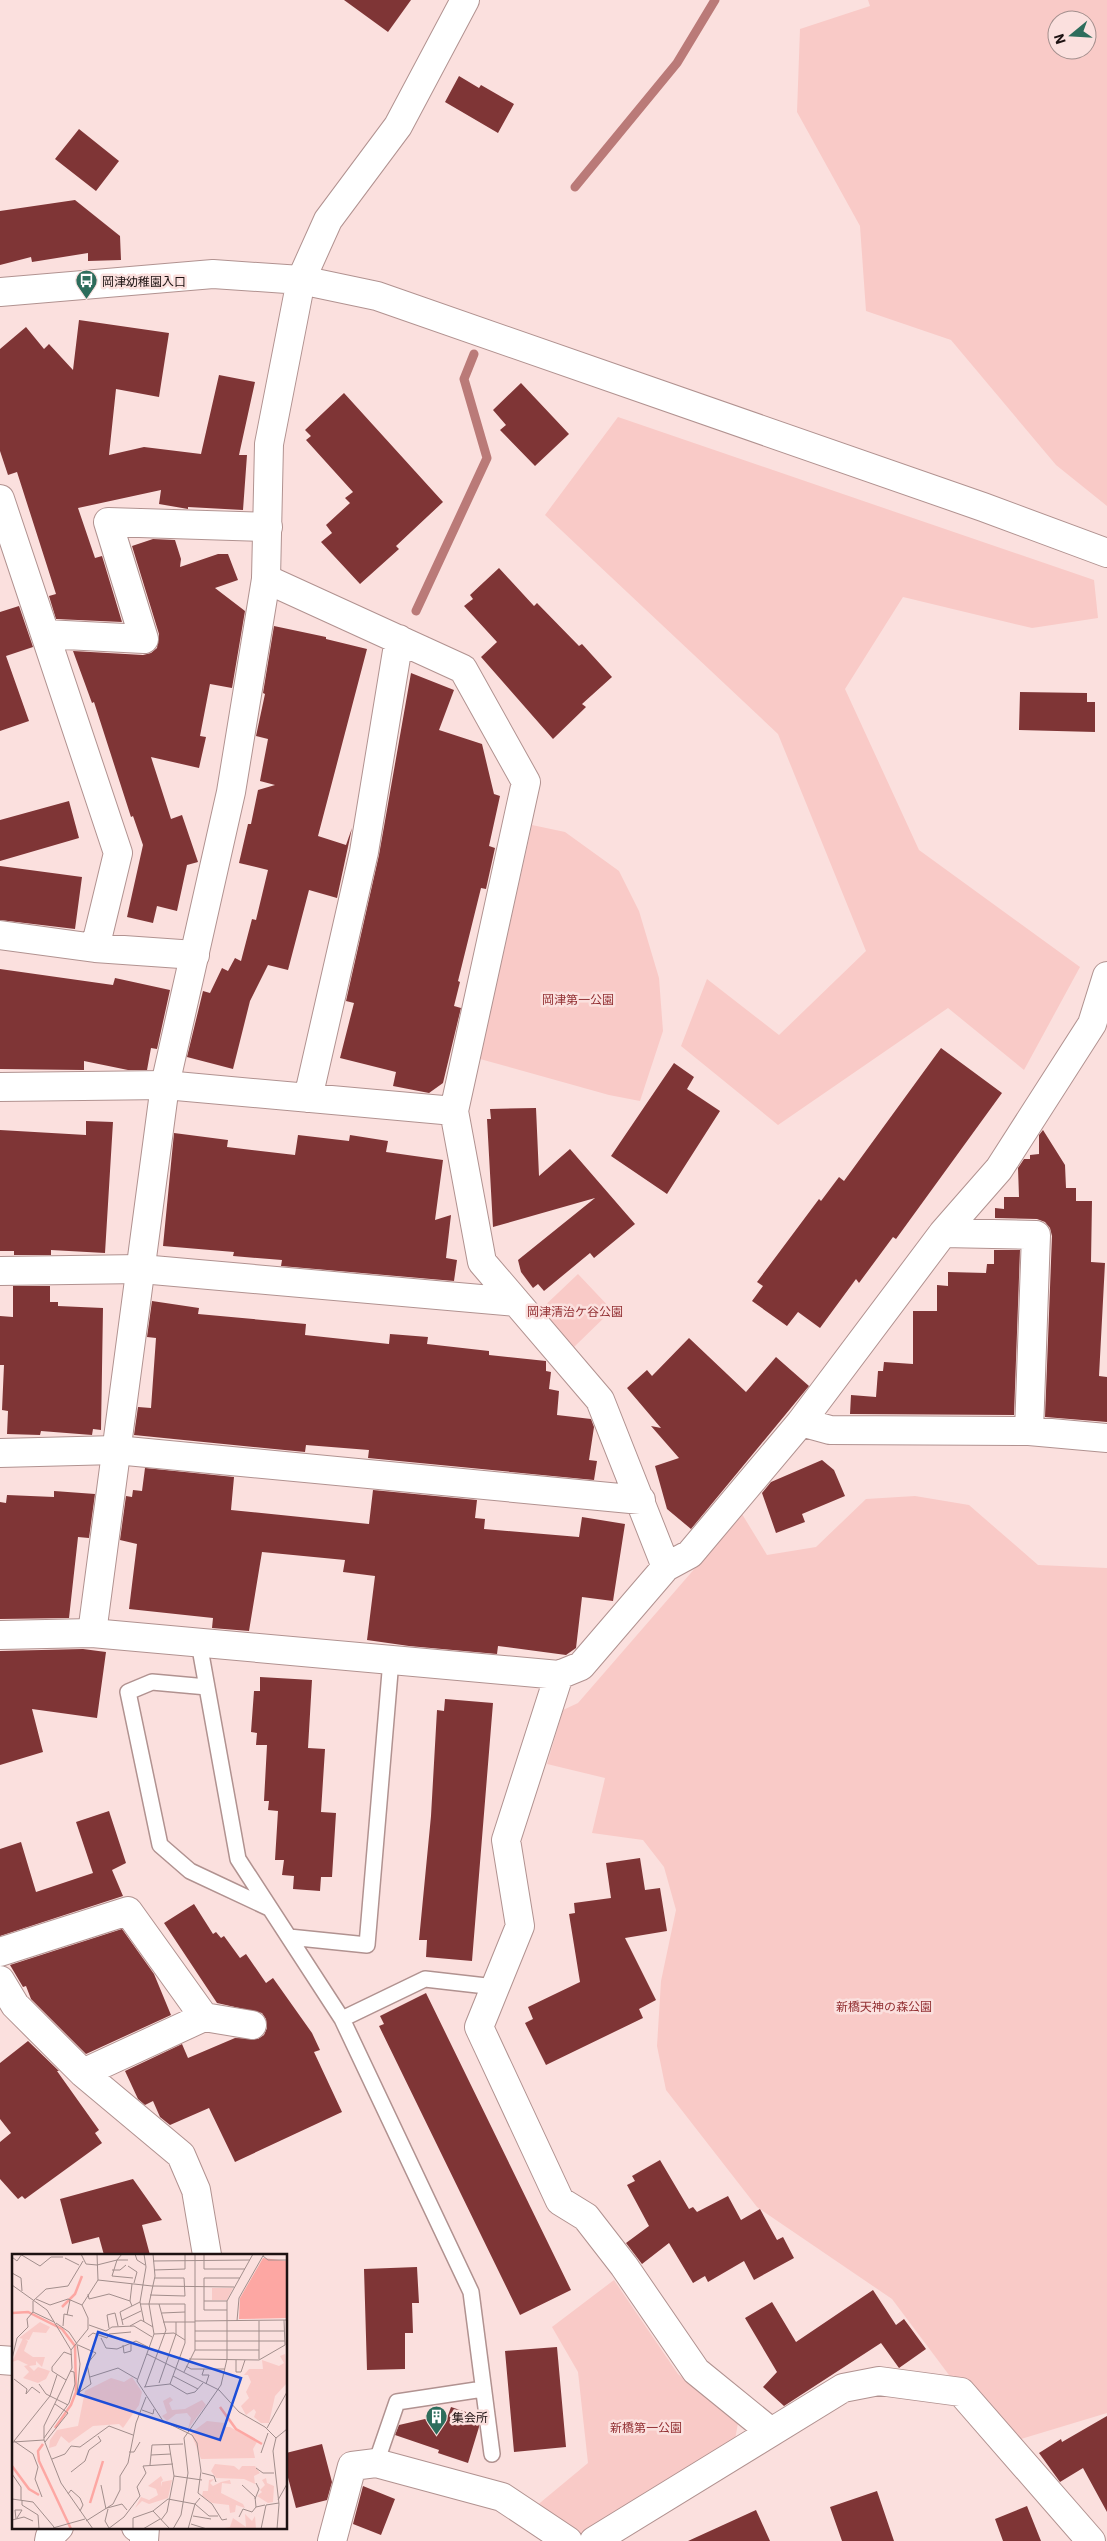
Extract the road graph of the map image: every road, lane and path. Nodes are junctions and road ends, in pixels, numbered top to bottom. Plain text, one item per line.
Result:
1 (465, 0) edge
2 (301, 280) junction
3 (0, 292) edge
4 (0, 499) edge
5 (268, 527) junction
6 (1107, 553) edge
7 (266, 579) junction
8 (44, 634) junction
9 (399, 639) junction
10 (0, 936) edge
11 (95, 948) junction
12 (195, 955) junction
13 (1107, 976) edge
14 (165, 1085) junction
15 (0, 1086) edge
16 (308, 1098) junction
17 (454, 1112) junction
18 (943, 1233) junction
19 (141, 1270) junction
20 (0, 1271) edge
21 (515, 1302) junction
22 (801, 1422) junction
23 (1028, 1432) junction
24 (1107, 1438) edge
25 (116, 1450) junction
26 (0, 1453) edge
27 (641, 1500) junction
28 (666, 1567) junction
29 (92, 1633) junction
30 (0, 1635) edge
31 (199, 1643) junction
32 (391, 1660) junction
33 (559, 1675) junction
34 (207, 1687) junction
35 (270, 1908) junction
36 (289, 1937) junction
37 (0, 1952) edge
38 (0, 1980) edge
39 (495, 1987) junction
40 (204, 2017) junction
41 (342, 2019) junction
42 (252, 2025) dead end
43 (83, 2073) junction
44 (207, 2254) edge
45 (483, 2389) junction
46 (771, 2432) junction
47 (492, 2454) dead end
48 (376, 2463) junction
49 (58, 2528) edge
50 (145, 2528) edge
51 (335, 2540) edge
52 (49, 2541) edge
53 (144, 2541) edge
54 (568, 2541) edge
55 (594, 2541) edge
56 (1091, 2541) edge

1 - 2 street
2 - 3 street
2 - 5 street
2 - 6 street
4 - 8 street
5 - 7 street
5 - 8 street
7 - 9 street
7 - 12 street
8 - 11 street
9 - 16 street
9 - 17 street
10 - 11 street
11 - 12 street
12 - 14 street
13 - 18 street
14 - 15 street
14 - 16 street
14 - 19 street
16 - 17 street
17 - 21 street
18 - 22 street
18 - 23 street
19 - 20 street
19 - 21 street
19 - 25 street
21 - 27 street
22 - 23 street
22 - 28 street
23 - 24 street
25 - 26 street
25 - 27 street
25 - 29 street
27 - 28 street
28 - 33 street
29 - 30 street
29 - 31 street
31 - 32 street
31 - 34 lane
32 - 33 street
32 - 36 lane
33 - 39 street
34 - 35 lane
34 - 35 lane
35 - 36 lane
36 - 41 lane
37 - 40 street
38 - 43 street
39 - 41 lane
39 - 46 street
40 - 42 street
40 - 43 street
41 - 45 lane
43 - 44 street
45 - 47 lane
45 - 48 lane
46 - 55 street
46 - 56 street
48 - 51 street
48 - 54 street
49 - 52 street
50 - 53 street

